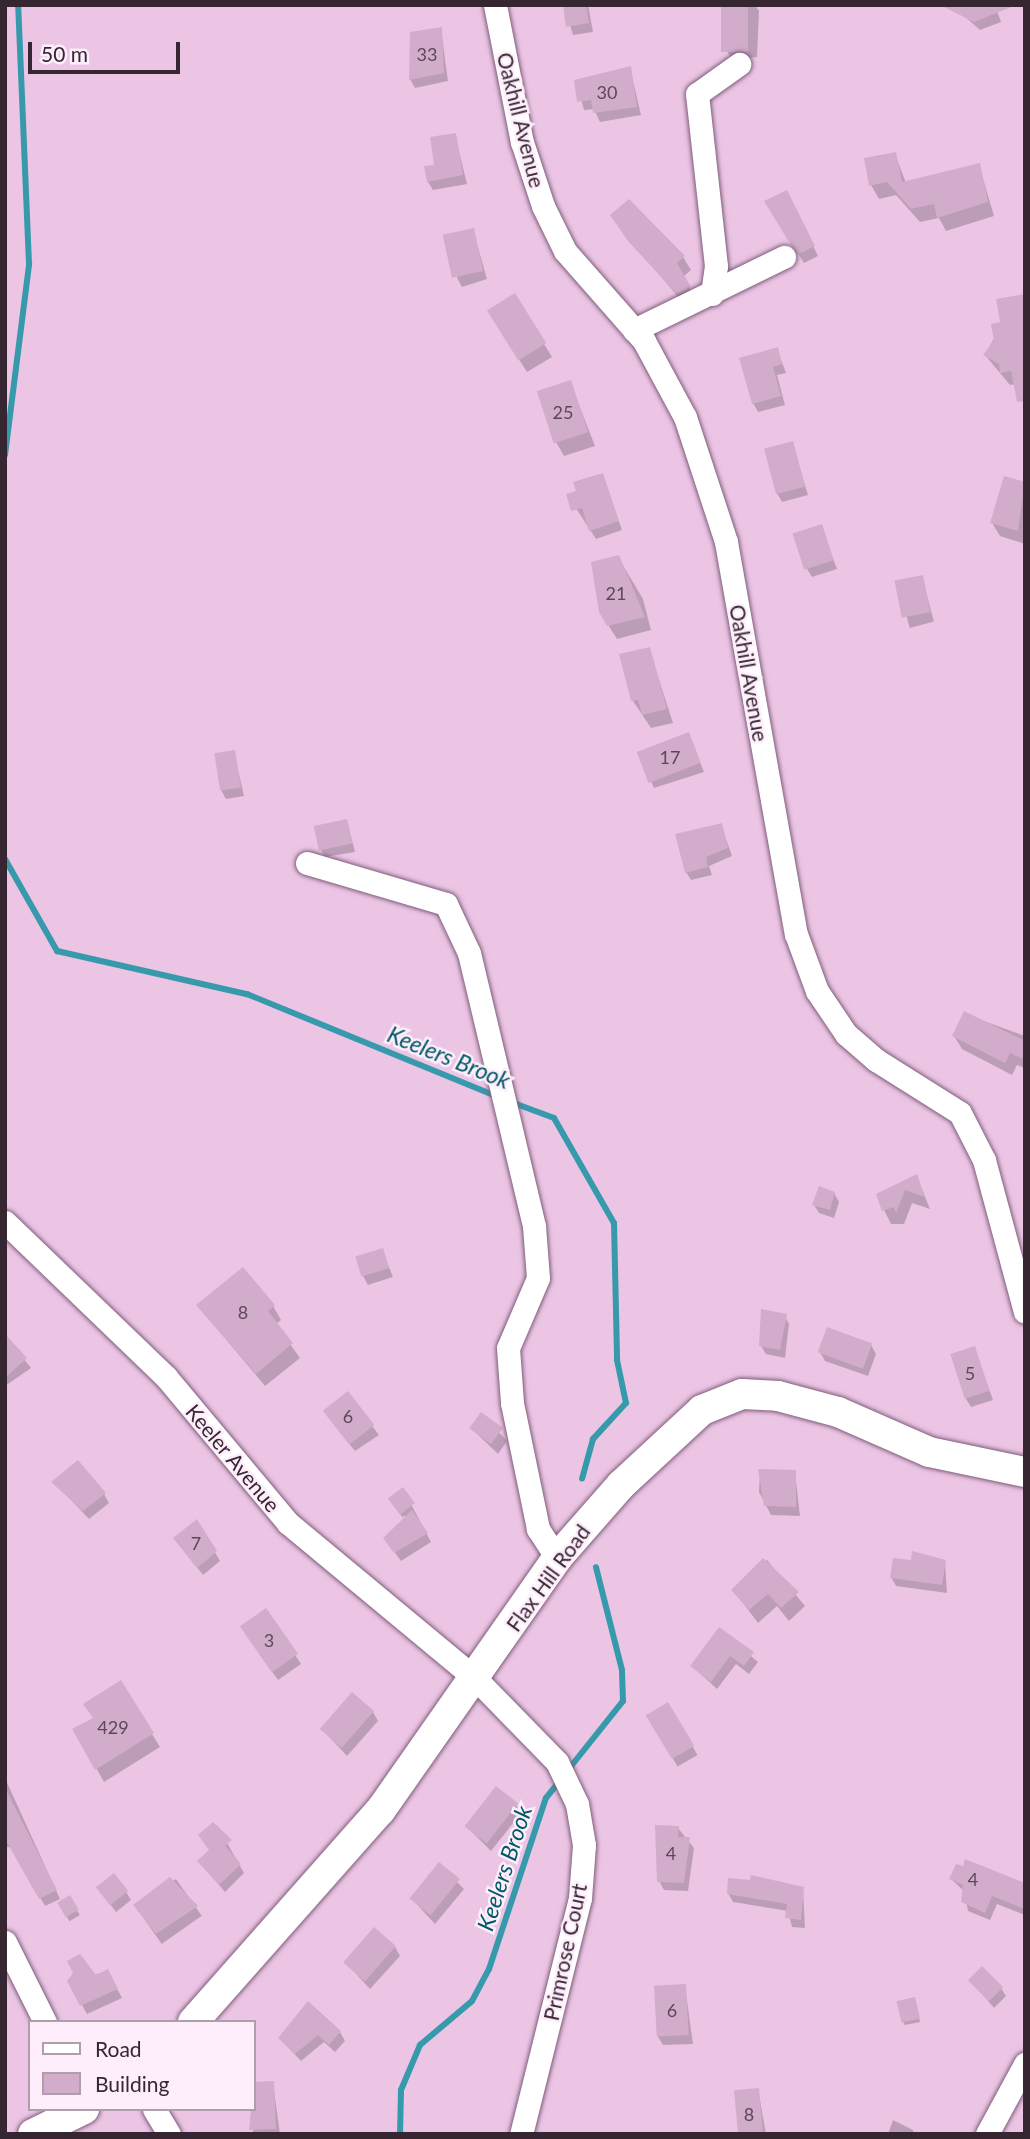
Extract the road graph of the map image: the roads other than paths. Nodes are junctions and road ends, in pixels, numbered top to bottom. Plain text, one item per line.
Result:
1 (495, 5) edge
2 (739, 64) dead end
3 (784, 257) dead end
4 (712, 294) junction
5 (634, 330) junction
6 (307, 863) dead end
7 (5, 1222) edge
8 (1025, 1312) edge
9 (1025, 1472) edge
10 (557, 1558) junction
11 (476, 1679) junction
12 (5, 1942) edge
13 (45, 2020) edge
14 (195, 2020) edge
15 (1025, 2064) edge
16 (80, 2111) edge
17 (155, 2111) edge
18 (33, 2134) edge
19 (169, 2134) edge
20 (521, 2134) edge
21 (987, 2134) edge

1 - 5 street, Oakhill Avenue
2 - 4 street
3 - 4 street
4 - 5 street
5 - 8 street, Oakhill Avenue
6 - 10 street
7 - 11 street, Keeler Avenue
9 - 10 main road, Flax Hill Road
10 - 11 main road, Flax Hill Road
11 - 14 main road, Flax Hill Road
11 - 20 street, Primrose Court
12 - 13 street
15 - 21 street
16 - 18 main road
17 - 19 street

